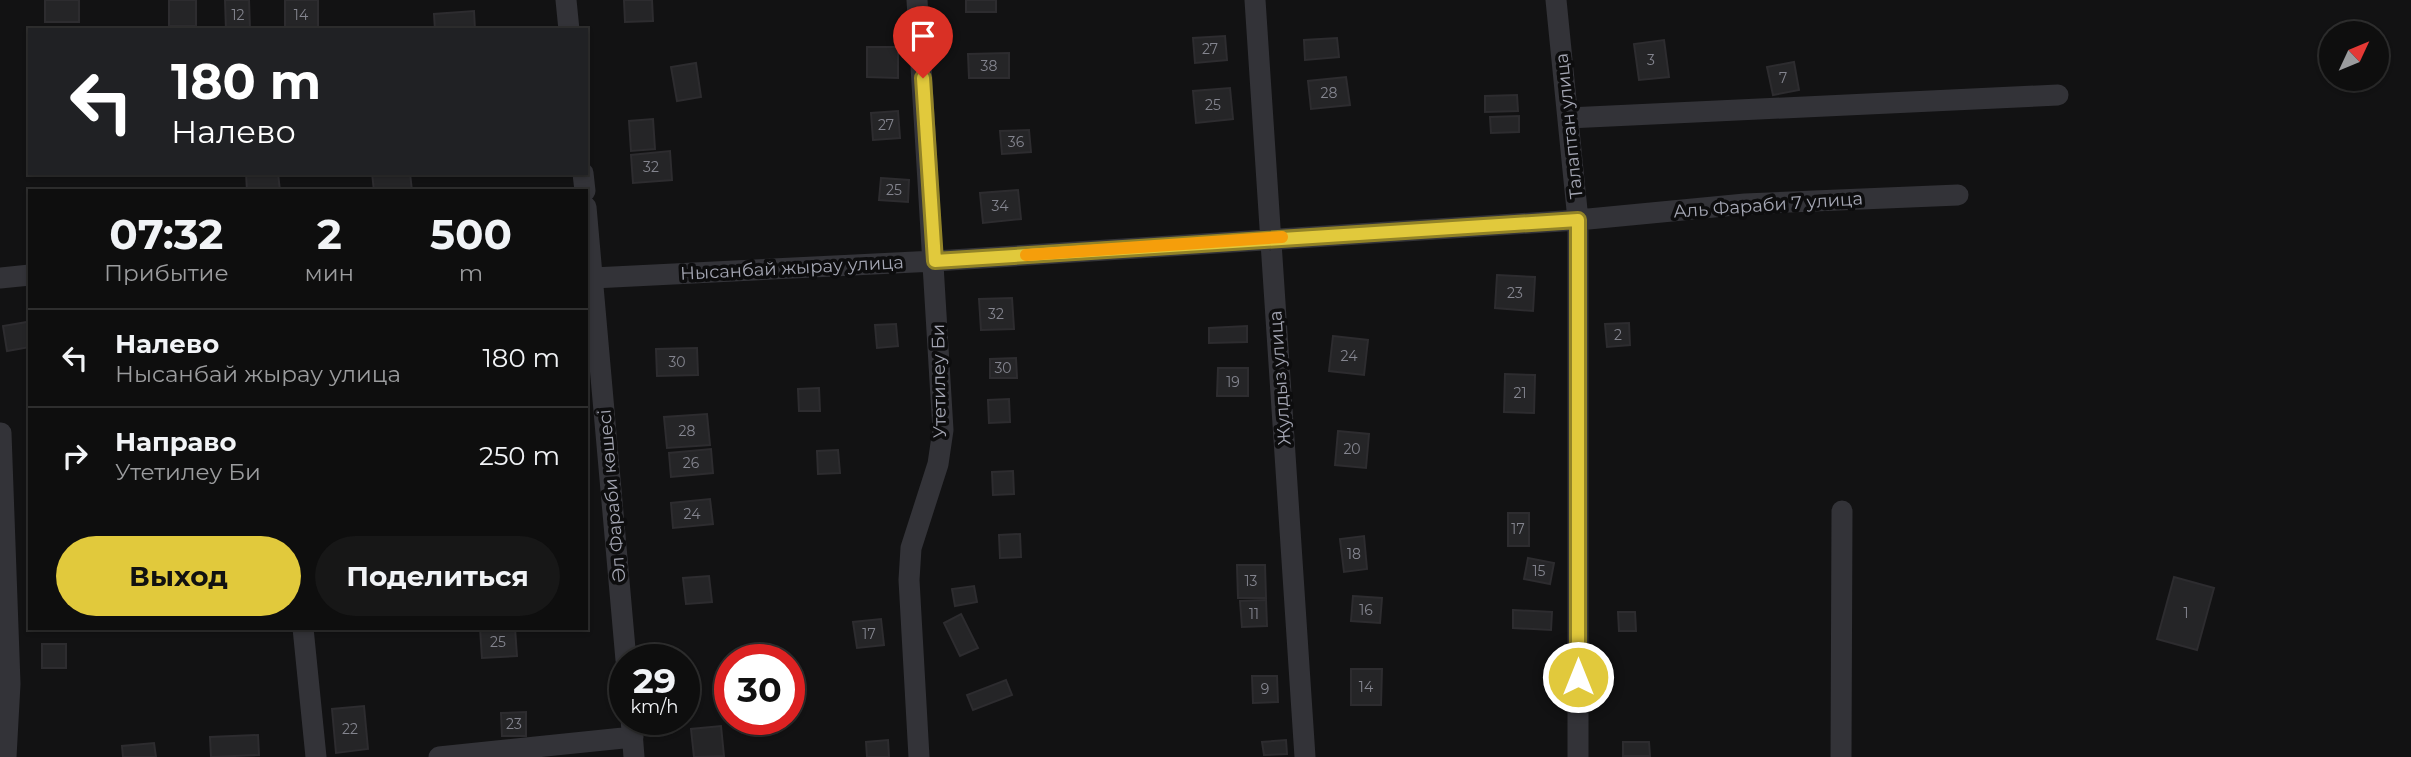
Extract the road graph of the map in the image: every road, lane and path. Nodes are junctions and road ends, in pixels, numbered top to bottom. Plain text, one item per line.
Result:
1 (566, 0) edge
2 (918, 0) edge
3 (1255, 0) edge
4 (1556, 0) edge
5 (569, 28) edge
6 (2058, 95) dead end
7 (1568, 118) junction
8 (1958, 195) dead end
9 (1578, 220) junction
10 (588, 228) edge
11 (1271, 238) junction
12 (935, 261) junction
13 (28, 275) edge
14 (0, 278) edge
15 (593, 278) junction
16 (1, 433) edge
17 (1842, 511) dead end
18 (303, 630) edge
19 (625, 644) edge
20 (5, 684) edge
21 (633, 738) edge
22 (6, 757) edge
23 (316, 757) edge
24 (439, 757) edge
25 (919, 757) edge
26 (1305, 757) edge
27 (1578, 757) edge
28 (1841, 757) edge

1 - 5 street
2 - 12 street, Утетилеу Би
3 - 11 street, Жулдыз улица
4 - 7 street, Талаптан улица
6 - 7 street
7 - 9 street, Талаптан улица
8 - 9 street, Аль Фараби 7 улица
9 - 11 street, Нысанбай жырау улица
9 - 27 street, Талаптан улица
10 - 15 street, Әл Фараби көшесі
11 - 12 street, Нысанбай жырау улица
11 - 26 street, Жулдыз улица
12 - 15 street, Нысанбай жырау улица
12 - 25 street, Утетилеу Би
13 - 14 street
15 - 19 street, Әл Фараби көшесі
16 - 20 street
17 - 28 street
18 - 23 street
20 - 22 street
21 - 24 street

